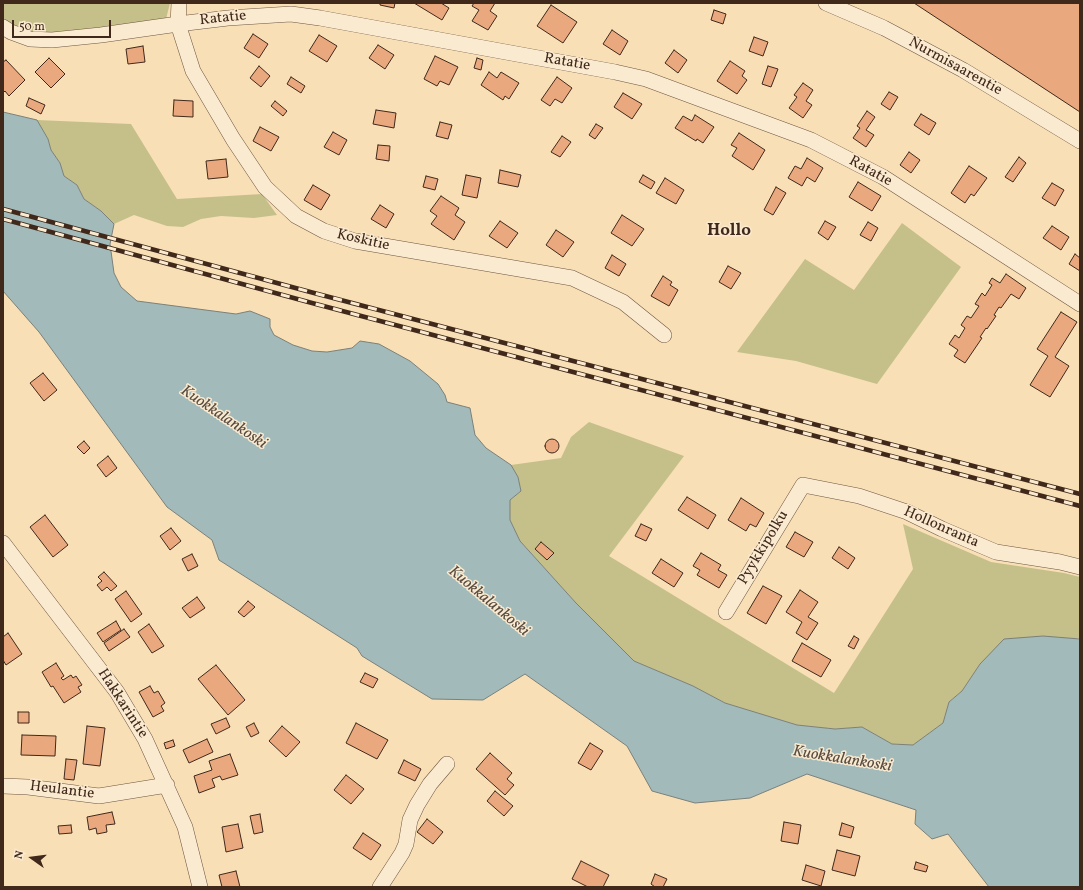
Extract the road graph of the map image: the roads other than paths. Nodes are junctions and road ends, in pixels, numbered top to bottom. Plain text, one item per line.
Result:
1 (179, 3) edge
2 (826, 3) edge
3 (178, 24) junction
4 (3, 27) edge
5 (1080, 141) edge
6 (1080, 304) edge
7 (664, 335) dead end
8 (803, 485) joint
9 (3, 543) edge
10 (1080, 567) edge
11 (726, 612) dead end
12 (447, 764) dead end
13 (3, 786) edge
14 (167, 786) junction
15 (200, 887) edge
16 (380, 887) edge

1 - 3 street, Koskitie
2 - 5 street, Nurmisaarentie
3 - 4 street, Ratatie
3 - 6 street, Ratatie
3 - 7 street, Koskitie
8 - 10 street, Hollonranta
8 - 11 street, Pyykkipolku
9 - 14 street, Hakkarintie
12 - 16 street
13 - 14 street, Heulantie
14 - 15 street, Hakkarintie

